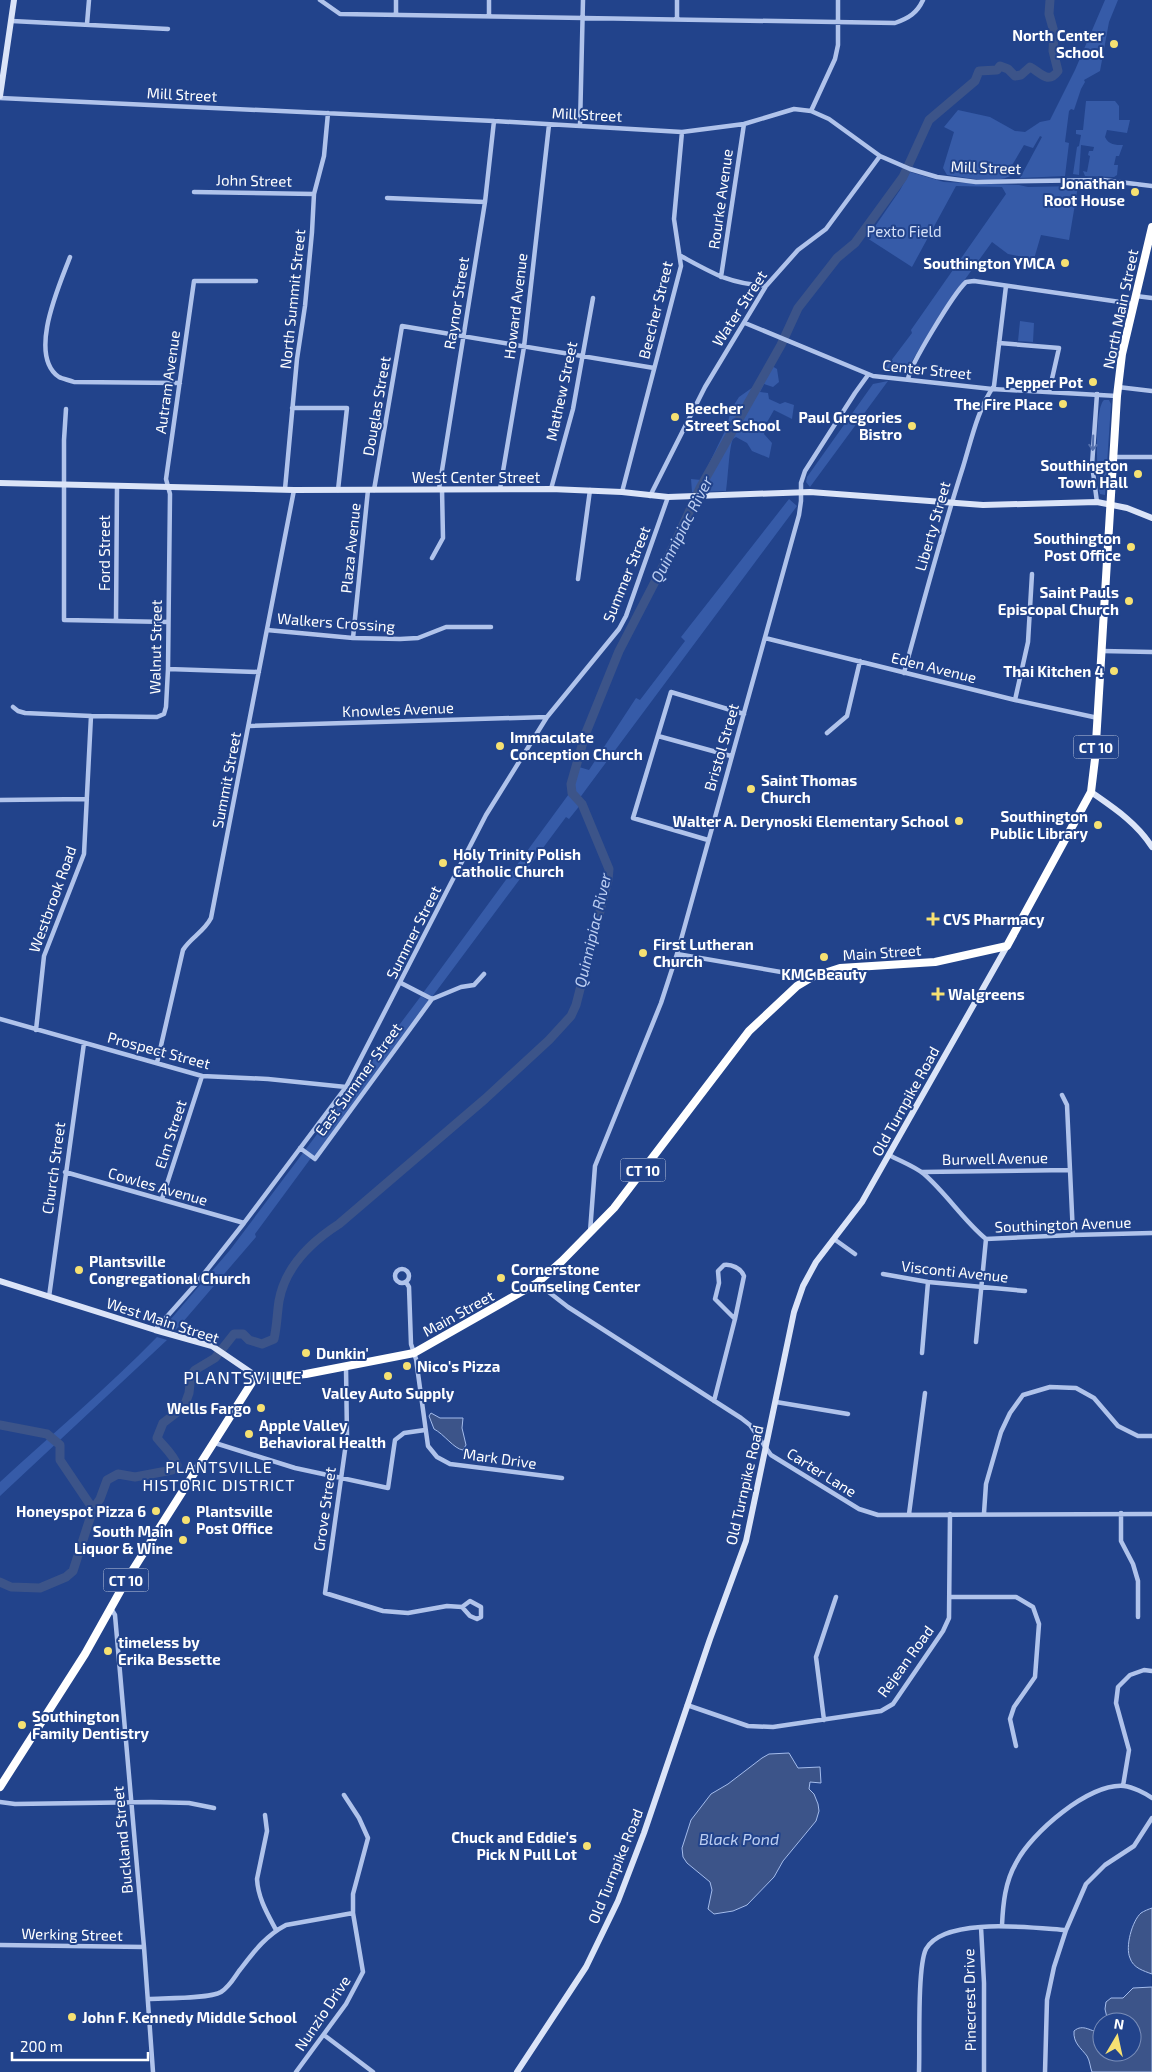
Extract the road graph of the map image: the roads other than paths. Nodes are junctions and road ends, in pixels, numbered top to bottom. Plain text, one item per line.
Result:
1 (14, 0) edge
2 (89, 0) edge
3 (320, 0) edge
4 (396, 0) edge
5 (489, 0) edge
6 (583, 0) edge
7 (677, 0) edge
8 (838, 0) edge
9 (923, 0) edge
10 (396, 15) junction
11 (489, 15) junction
12 (582, 17) junction
13 (677, 19) junction
14 (12, 21) junction
15 (838, 22) junction
16 (88, 24) junction
17 (168, 29) dead end
18 (0, 97) edge
19 (811, 112) junction
20 (328, 113) junction
21 (494, 121) junction
22 (744, 124) junction
23 (549, 125) junction
24 (580, 126) junction
25 (682, 132) junction
26 (880, 156) junction
27 (1152, 186) edge
28 (194, 192) dead end
29 (314, 194) junction
30 (387, 198) dead end
31 (484, 202) junction
32 (1152, 227) edge
33 (70, 256) dead end
34 (681, 256) junction
35 (721, 277) junction
36 (256, 281) dead end
37 (766, 286) junction
38 (1006, 286) junction
39 (593, 298) dead end
40 (1152, 298) edge
41 (1135, 300) junction
42 (745, 323) junction
43 (464, 336) junction
44 (999, 343) junction
45 (524, 347) junction
46 (581, 357) junction
47 (654, 368) junction
48 (868, 375) junction
49 (908, 379) junction
50 (180, 382) junction
51 (1118, 387) junction
52 (992, 389) junction
53 (1152, 391) edge
54 (1049, 392) junction
55 (1097, 394) junction
56 (1117, 396) junction
57 (292, 408) junction
58 (66, 410) dead end
59 (1113, 456) junction
60 (1152, 457) edge
61 (0, 483) edge
62 (65, 485) junction
63 (117, 486) junction
64 (169, 486) junction
65 (285, 489) junction
66 (440, 489) junction
67 (500, 489) junction
68 (551, 489) junction
69 (294, 490) junction
70 (338, 490) junction
71 (371, 490) junction
72 (590, 490) junction
73 (622, 492) junction
74 (801, 492) junction
75 (650, 496) junction
76 (668, 497) junction
77 (1097, 502) junction
78 (951, 503) junction
79 (1110, 504) junction
80 (1152, 518) edge
81 (432, 558) dead end
82 (1032, 574) dead end
83 (578, 579) dead end
84 (116, 621) junction
85 (168, 622) junction
86 (491, 627) dead end
87 (267, 630) junction
88 (353, 638) junction
89 (765, 638) junction
90 (1102, 651) junction
91 (1152, 652) edge
92 (860, 661) junction
93 (168, 669) junction
94 (259, 672) junction
95 (904, 673) junction
96 (1015, 700) junction
97 (12, 707) dead end
98 (744, 714) junction
99 (91, 716) junction
100 (547, 717) junction
101 (1098, 718) junction
102 (249, 726) junction
103 (826, 733) dead end
104 (658, 736) junction
105 (732, 756) junction
106 (1091, 792) junction
107 (87, 799) junction
108 (0, 800) edge
109 (708, 840) junction
110 (1152, 847) edge
111 (1007, 946) junction
112 (677, 954) junction
113 (484, 974) dead end
114 (812, 977) junction
115 (401, 983) junction
116 (432, 999) junction
117 (0, 1019) edge
118 (36, 1030) junction
119 (84, 1043) junction
120 (157, 1064) junction
121 (202, 1076) junction
122 (346, 1087) junction
123 (1062, 1095) dead end
124 (300, 1148) junction
125 (889, 1155) junction
126 (1069, 1170) junction
127 (65, 1172) junction
128 (922, 1172) junction
129 (162, 1200) junction
130 (244, 1223) junction
131 (1152, 1233) edge
132 (590, 1234) junction
133 (1073, 1235) junction
134 (834, 1239) junction
135 (986, 1239) junction
136 (855, 1254) dead end
137 (883, 1274) dead end
138 (0, 1281) edge
139 (406, 1282) dead end
140 (928, 1282) junction
141 (537, 1283) junction
142 (981, 1287) junction
143 (1025, 1291) dead end
144 (49, 1297) junction
145 (735, 1319) junction
146 (155, 1330) junction
147 (976, 1342) dead end
148 (414, 1353) junction
149 (922, 1353) dead end
150 (346, 1368) junction
151 (256, 1376) junction
152 (925, 1393) dead end
153 (714, 1401) junction
154 (776, 1402) junction
155 (848, 1414) dead end
156 (425, 1430) junction
157 (1152, 1436) edge
158 (215, 1443) junction
159 (765, 1449) junction
160 (340, 1478) junction
161 (562, 1478) dead end
162 (984, 1513) junction
163 (1121, 1513) junction
164 (909, 1514) junction
165 (950, 1514) junction
166 (1152, 1514) edge
167 (836, 1597) dead end
168 (950, 1597) junction
169 (462, 1607) junction
170 (110, 1608) junction
171 (1138, 1617) dead end
172 (1152, 1671) edge
173 (687, 1705) junction
174 (824, 1720) junction
175 (1016, 1746) dead end
176 (1123, 1786) junction
177 (0, 1787) edge
178 (344, 1795) dead end
179 (1152, 1798) edge
180 (0, 1802) edge
181 (131, 1803) junction
182 (214, 1808) dead end
183 (266, 1815) dead end
184 (1152, 1818) edge
185 (353, 1913) junction
186 (1002, 1925) junction
187 (981, 1927) junction
188 (276, 1930) junction
189 (1066, 1930) junction
190 (0, 1945) edge
191 (144, 1947) junction
192 (148, 1999) junction
193 (324, 2035) junction
194 (153, 2072) edge
195 (296, 2072) edge
196 (373, 2072) edge
197 (516, 2072) edge
198 (919, 2072) edge
199 (984, 2072) edge
200 (1044, 2072) edge

1 - 14 main road
2 - 16 street
3 - 10 street
4 - 10 street
5 - 11 street
6 - 12 street
7 - 13 street
8 - 15 street
9 - 15 street
10 - 11 street
11 - 12 street
12 - 13 street
12 - 24 street
13 - 15 street
14 - 16 street
14 - 18 main road
15 - 19 street
16 - 17 street
18 - 20 street, Mill Street
19 - 22 street, Mill Street
19 - 26 street, Mill Street
20 - 21 street, Mill Street
20 - 29 street, North Summit Street
21 - 23 street, Mill Street
21 - 31 street, Raynor Street
22 - 25 street, Mill Street
22 - 35 street, Rourke Avenue
23 - 24 street, Mill Street
23 - 45 street, Howard Avenue
24 - 25 street, Mill Street
25 - 34 street, Beecher Street
26 - 27 street, Mill Street
26 - 37 street, Water Street
28 - 29 street, John Street
29 - 57 street, North Summit Street
30 - 31 street
31 - 43 street, Raynor Street
32 - 41 highway, North Main Street / CT 10
33 - 50 street
34 - 35 street
34 - 47 street, Beecher Street
35 - 37 street
36 - 50 street, Autram Avenue
37 - 42 street, Water Street
38 - 41 street
38 - 44 street, Liberty Street
38 - 49 street
39 - 46 street, Mathew Street
40 - 41 street
41 - 51 highway, North Main Street / CT 10
42 - 48 street, Center Street
42 - 75 street, Water Street
43 - 45 street
43 - 66 street, Raynor Street
43 - 71 street, Douglas Street
44 - 52 street, Liberty Street
44 - 54 street
45 - 46 street
45 - 67 street, Howard Avenue
46 - 47 street
46 - 68 street, Mathew Street
47 - 73 street, Beecher Street
48 - 49 street, Center Street
48 - 74 street, Bristol Street
49 - 52 street, Center Street
50 - 64 street, Autram Avenue
51 - 53 street
51 - 56 highway, North Main Street / CT 10
52 - 54 street, Center Street
52 - 78 street, Liberty Street
54 - 55 street, Center Street
55 - 56 street, Center Street
55 -> 77 street
56 - 59 highway, CT 10
57 - 65 street, North Summit Street
57 - 70 street
58 - 62 street
59 - 60 street
59 - 79 highway, CT 10
61 - 62 main road, West Center Street
62 - 63 main road, West Center Street
62 - 84 street
63 - 64 main road, West Center Street
63 - 84 street, Ford Street
64 - 65 main road, West Center Street
64 - 85 street, Walnut Street
65 - 69 main road, West Center Street
66 - 67 main road, West Center Street
66 - 71 main road, West Center Street
66 - 81 street, Raynor Street
67 - 68 main road, West Center Street
68 - 72 main road, West Center Street
69 - 70 main road, West Center Street
69 - 87 street, Summit Street
70 - 71 main road, West Center Street
71 - 88 street, Plaza Avenue
72 - 73 main road, West Center Street
72 - 83 street
73 - 75 main road, West Center Street
74 - 76 main road, West Center Street
74 - 78 main road, West Center Street
74 - 89 street, Bristol Street
75 - 76 main road, West Center Street
76 - 100 street, Summer Street
77 - 78 main road, West Center Street
77 - 79 main road, West Center Street
78 - 95 street, Liberty Street
79 - 80 main road, West Center Street
79 - 90 highway, CT 10
82 - 96 street
84 - 85 street
85 - 93 street, Walnut Street
86 - 88 street, Walkers Crossing
87 - 88 street, Walkers Crossing
87 - 94 street, Summit Street
89 - 92 street, Eden Avenue
89 - 98 street, Bristol Street
90 - 91 street
90 - 101 highway, CT 10
92 - 95 street, Eden Avenue
92 - 103 street
93 - 94 street
93 - 99 street, Walnut Street
94 - 102 street, Summit Street
95 - 96 street, Eden Avenue
96 - 101 street, Eden Avenue
97 - 99 street, Walnut Street
98 - 104 street
98 - 105 street, Bristol Street
99 - 107 street, Westbrook Road
100 - 102 street, Knowles Avenue
100 - 115 street, Summer Street
101 - 106 highway, CT 10
102 - 120 street, Summit Street
104 - 105 street
104 - 109 street
105 - 109 street, Bristol Street
106 - 110 main road
106 - 111 highway, CT 10
107 - 108 street
107 - 118 street, Westbrook Road
109 - 112 street, Bristol Street
111 - 114 highway, Main Street / CT 10
111 - 125 main road, Old Turnpike Road
112 - 114 street
112 - 132 street, Bristol Street
113 - 116 street
114 - 132 highway, Main Street / CT 10
115 - 116 street
115 - 122 street, Summer Street
116 - 124 street, East Summer Street
117 - 118 street, Prospect Street
118 - 119 street, Prospect Street
119 - 120 street, Prospect Street
119 - 127 street, Church Street
120 - 121 street, Prospect Street
121 - 122 street, Prospect Street
121 - 129 street, Elm Street
122 - 124 street, Summer Street
123 - 126 street
124 - 130 street, Summer Street
125 - 128 street, Southington Avenue
125 - 134 main road, Old Turnpike Road
126 - 128 street, Burwell Avenue
126 - 133 street
127 - 129 street, Cowles Avenue
127 - 144 street, Church Street
128 - 135 street, Southington Avenue
129 - 130 street, Cowles Avenue
130 - 146 street, Summer Street
131 - 133 street, Southington Avenue
132 - 141 highway, Main Street / CT 10
133 - 135 street, Southington Avenue
134 - 136 street
134 - 154 main road, Old Turnpike Road
135 - 142 street
137 - 140 street, Visconti Avenue
138 - 144 main road, West Main Street
139 - 148 street, Mark Drive
140 - 142 street, Visconti Avenue
140 - 149 street
141 - 148 highway, Main Street / CT 10
141 - 153 street, Carter Lane
142 - 143 street, Visconti Avenue
142 - 147 street
144 - 146 main road, West Main Street
145 - 145 street
145 - 153 street
146 - 151 main road, West Main Street
148 - 150 highway, Main Street / CT 10
148 - 156 street, Mark Drive
150 - 151 highway, Main Street / CT 10
150 - 160 street, Grove Street
151 - 158 highway, CT 10
152 - 164 street
153 - 159 street, Carter Lane
154 - 155 street
154 - 159 main road, Old Turnpike Road
156 - 160 street
156 - 161 street, Mark Drive
157 - 162 street
158 - 160 street
158 - 170 highway, CT 10
159 - 164 street, Carter Lane
159 - 173 main road, Old Turnpike Road
160 - 169 street, Grove Street
162 - 163 street, Carter Lane
162 - 165 street, Carter Lane
163 - 166 street, Carter Lane
163 - 171 street
164 - 165 street, Carter Lane
165 - 168 street, Rejean Road
167 - 174 street
168 - 174 street, Rejean Road
168 - 175 street
169 - 169 street
170 - 177 highway, CT 10
170 - 181 street, Buckland Street
172 - 176 street
173 - 174 street, Rejean Road
173 - 197 main road, Old Turnpike Road
176 - 179 street
176 - 186 street
178 - 185 street, Nunzio Drive
180 - 181 street
181 - 182 street
181 - 191 street, Buckland Street
183 - 188 street
184 - 189 street
185 - 188 street
185 - 193 street, Nunzio Drive
186 - 187 street
186 - 189 street
187 - 198 street
187 - 199 street, Pinecrest Drive
188 - 192 street
189 - 200 street
190 - 191 street, Werking Street
191 - 192 street, Buckland Street
192 - 194 street, Buckland Street
193 - 195 street, Nunzio Drive
193 - 196 street

